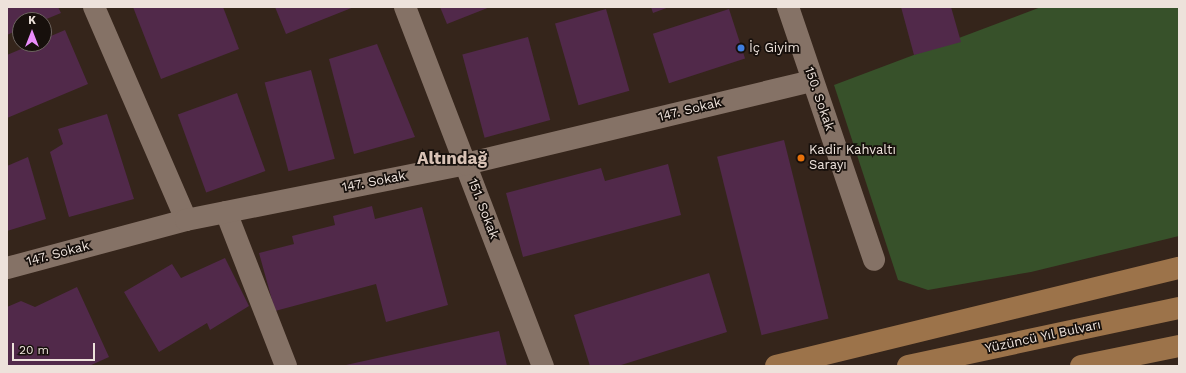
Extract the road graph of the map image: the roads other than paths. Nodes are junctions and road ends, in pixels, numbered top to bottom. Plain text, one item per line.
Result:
1 (94, 7) edge
2 (405, 7) edge
3 (788, 7) edge
4 (812, 81) junction
5 (466, 164) junction
6 (226, 212) junction
7 (186, 220) junction
8 (874, 260) dead end
9 (7, 268) edge
10 (1179, 268) edge
11 (1179, 308) edge
12 (1179, 346) edge
13 (286, 366) edge
14 (543, 366) edge
15 (776, 366) edge
16 (908, 366) edge
17 (1081, 366) edge

1 - 7 street
2 - 5 street, 151. Sokak
3 - 4 street, 150. Sokak
4 - 5 street, 147. Sokak
4 - 8 street, 150. Sokak
5 - 6 street, 147. Sokak
5 - 14 street, 151. Sokak
6 - 7 street, 147. Sokak
6 - 13 street
7 - 9 street, 147. Sokak
10 - 15 main road
11 - 16 main road, Yüzüncü Yıl Bulvarı
12 - 17 main road

